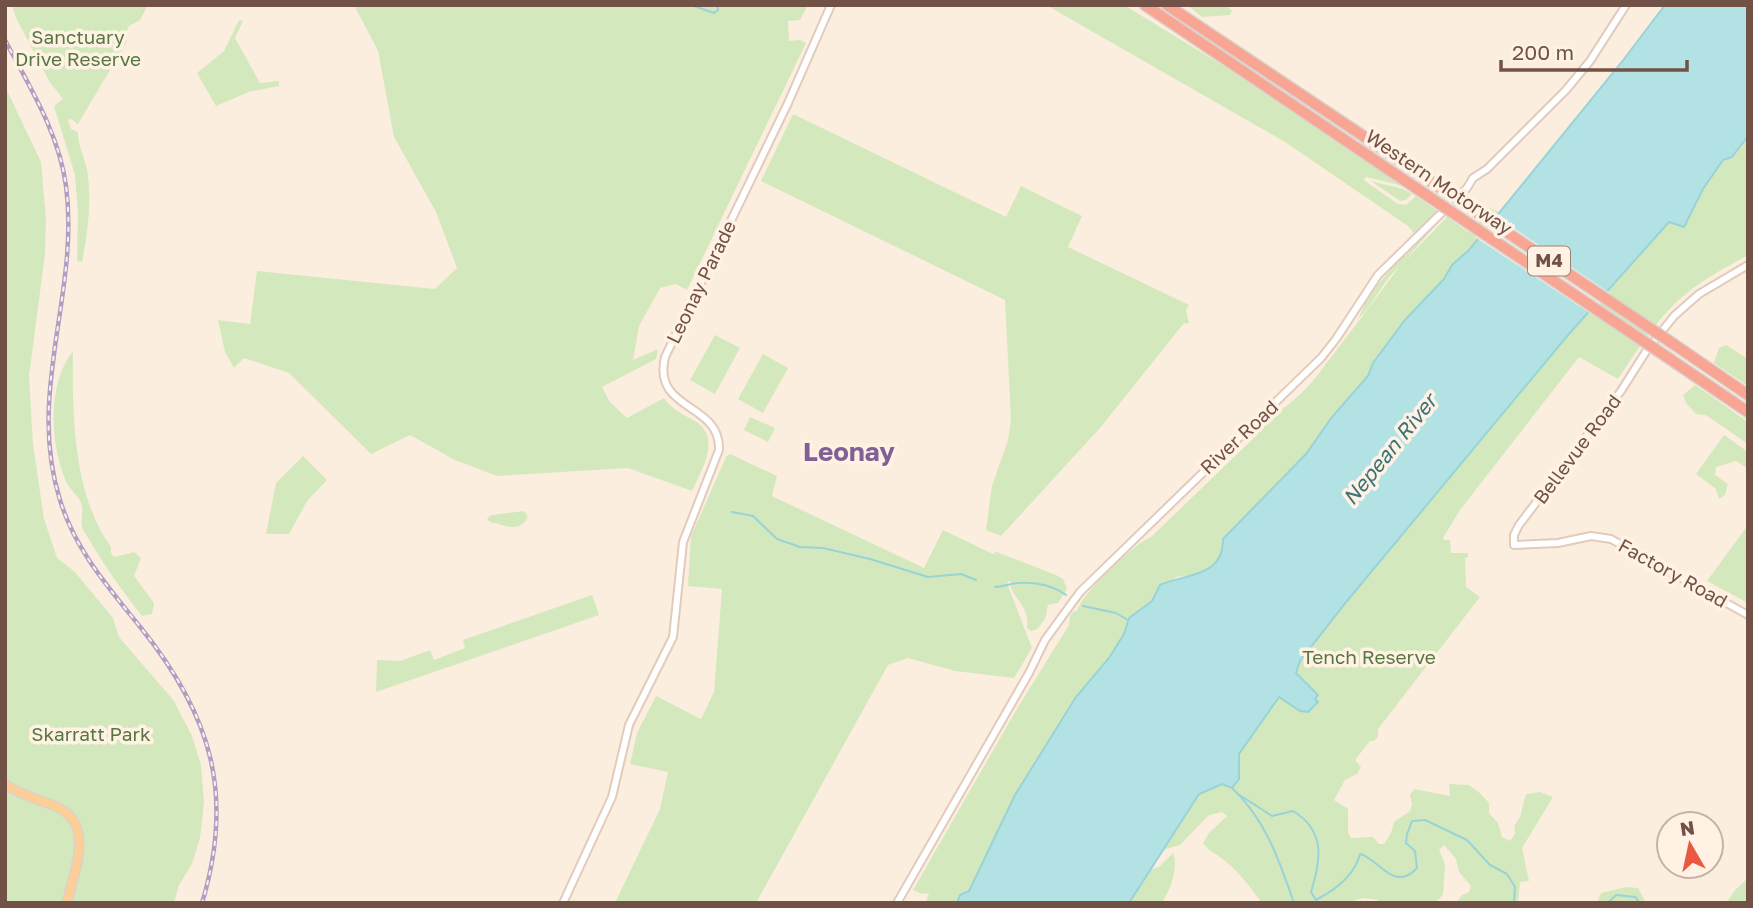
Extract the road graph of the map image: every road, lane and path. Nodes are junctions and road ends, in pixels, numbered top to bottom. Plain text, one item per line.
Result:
1 (831, 5) edge
2 (1135, 5) edge
3 (1145, 5) edge
4 (1167, 5) edge
5 (1176, 5) edge
6 (1626, 5) edge
7 (1218, 39) junction
8 (1210, 49) junction
9 (1748, 265) edge
10 (1748, 395) edge
11 (1748, 412) edge
12 (1514, 545) joint
13 (1748, 615) edge
14 (5, 784) edge
15 (67, 903) edge
16 (563, 903) edge
17 (897, 903) edge

1 - 16 street, Leonay Parade
2 - 8 highway
3 - 8 highway, Western Motorway / M4
4 - 7 highway, Western Motorway / M4
5 - 7 highway, M4
6 - 17 street, River Road
7 - 10 highway, Western Motorway / M4, bridge
8 - 11 highway, Western Motorway / M4, bridge
9 - 12 street, Bellevue Road
12 - 13 street, Factory Road
14 - 15 main road

